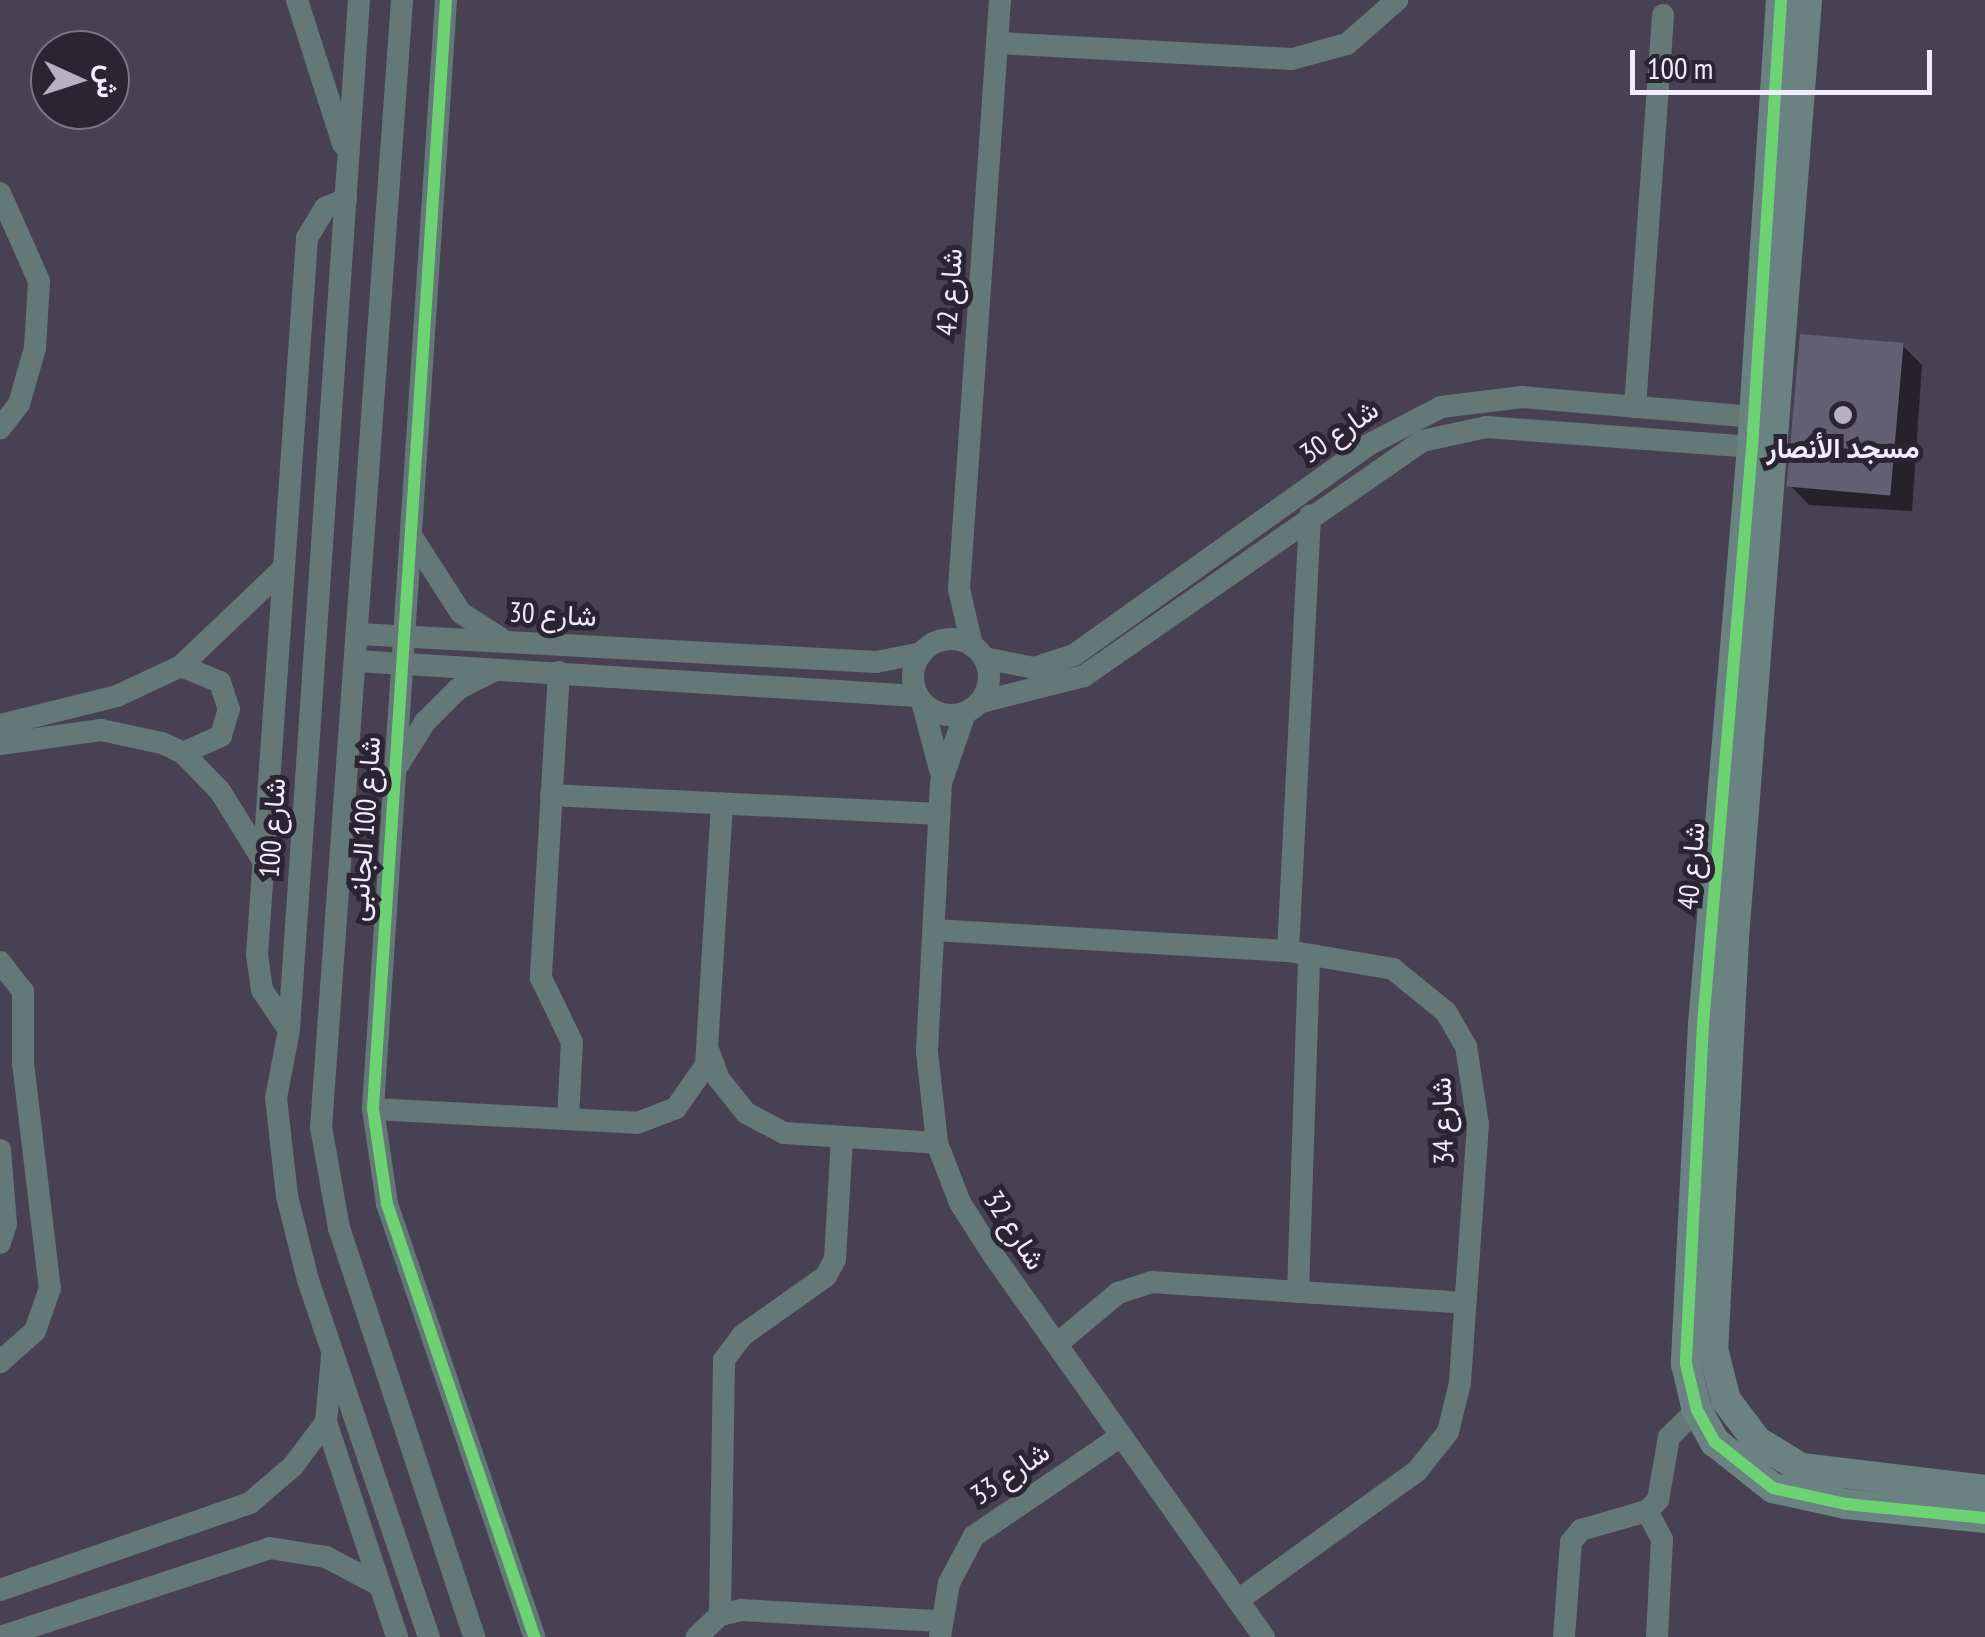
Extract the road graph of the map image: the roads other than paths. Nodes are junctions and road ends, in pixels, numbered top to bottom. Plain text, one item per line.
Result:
1 (297, 0) edge
2 (359, 0) edge
3 (402, 0) edge
4 (446, 0) edge
5 (1000, 0) edge
6 (1397, 0) edge
7 (1781, 0) edge
8 (1807, 0) edge
9 (1663, 15) dead end
10 (997, 43) junction
11 (348, 165) junction
12 (0, 192) edge
13 (346, 199) junction
14 (1635, 407) junction
15 (1702, 412) junction
16 (0, 428) edge
17 (1766, 433) junction
18 (1700, 442) junction
19 (1310, 516) junction
20 (409, 529) junction
21 (284, 568) junction
22 (959, 589) junction
23 (359, 634) junction
24 (402, 636) junction
25 (513, 642) junction
26 (929, 647) junction
27 (978, 652) junction
28 (357, 661) junction
29 (400, 663) junction
30 (182, 666) junction
31 (502, 669) junction
32 (559, 672) junction
33 (920, 700) junction
34 (972, 708) junction
35 (0, 725) edge
36 (0, 744) edge
37 (183, 754) junction
38 (392, 783) junction
39 (942, 783) junction
40 (551, 794) junction
41 (722, 803) junction
42 (940, 814) junction
43 (264, 862) junction
44 (934, 930) junction
45 (1298, 953) junction
46 (0, 962) edge
47 (288, 1030) junction
48 (708, 1048) junction
49 (12, 1064) edge
50 (279, 1072) junction
51 (321, 1072) junction
52 (373, 1109) junction
53 (568, 1119) junction
54 (842, 1138) junction
55 (937, 1143) junction
56 (0, 1150) edge
57 (40, 1220) junction
58 (3, 1234) edge
59 (1298, 1292) junction
60 (1465, 1303) junction
61 (1057, 1344) junction
62 (333, 1352) junction
63 (0, 1362) edge
64 (1697, 1410) junction
65 (326, 1422) junction
66 (1122, 1436) junction
67 (1985, 1490) edge
68 (1647, 1511) junction
69 (1985, 1518) edge
70 (111, 1553) junction
71 (379, 1585) junction
72 (0, 1590) edge
73 (123, 1594) junction
74 (1238, 1600) junction
75 (720, 1615) junction
76 (940, 1629) edge
77 (0, 1637) edge
78 (397, 1637) edge
79 (429, 1637) edge
80 (474, 1637) edge
81 (534, 1637) edge
82 (697, 1637) edge
83 (1264, 1637) edge
84 (1564, 1637) edge
85 (1658, 1637) edge

1 - 11 street
2 - 11 street, شارع 100
3 - 23 street
4 - 20 street, شارع 100 الجانبى
5 - 10 street, شارع 42
6 - 10 street
7 - 17 street, شارع 40
8 - 17 street, شارع 40
9 - 14 street
10 - 22 street, شارع 42
11 - 13 street, شارع 100
12 - 16 street
13 - 21 street
13 - 47 street, شارع 100
14 - 15 street, شارع 30
14 - 27 street, شارع 30
15 - 17 street, شارع 30
15 - 18 street
17 - 18 street, شارع 30
17 - 64 street, شارع 40
17 - 67 street, شارع 40
18 - 19 street, شارع 30
19 - 34 street, شارع 30
19 - 45 street
20 - 24 street, شارع 100 الجانبى
20 - 25 street
21 - 30 street
21 - 43 street
22 - 26 street, شارع 42
22 - 27 street, شارع 42
23 - 24 street, شارع 30
23 - 28 street
24 - 25 street, شارع 30
24 - 29 street, شارع 100 الجانبى
25 - 26 street, شارع 30
26 - 27 street
26 - 33 street
27 - 34 street
28 - 29 street, شارع 30
28 - 51 street
29 - 31 street, شارع 30
29 - 38 street, شارع 100 الجانبى
30 - 35 street
30 - 37 street
31 - 32 street, شارع 30
31 - 38 street
32 - 33 street, شارع 30
32 - 40 street
33 - 34 street
33 - 39 street, شارع 32
34 - 39 street, شارع 32
36 - 37 street
37 - 43 street
38 - 52 street, شارع 100 الجانبى
39 - 42 street, شارع 32
40 - 41 street
40 - 53 street
41 - 42 street
41 - 48 street
42 - 44 street, شارع 32
43 - 47 street
44 - 45 street, شارع 34
44 - 55 street, شارع 32
45 - 59 street
45 - 60 street, شارع 34
46 - 49 street
47 - 50 street, شارع 100
48 - 53 street
48 - 54 street
49 - 57 street
50 - 51 street
50 - 62 street, شارع 100
51 - 80 street
52 - 53 street
52 - 81 street, شارع 100 الجانبى
54 - 55 street
54 - 75 street
55 - 61 street, شارع 32
56 - 58 street
57 - 58 street
57 - 63 street
59 - 60 street
59 - 61 street
60 - 74 street, شارع 34
61 - 66 street, شارع 32
62 - 65 street
62 - 79 street, شارع 100
64 - 68 street
64 - 69 street, شارع 40
65 - 70 street
65 - 71 street
66 - 74 street, شارع 32
66 - 76 street, شارع 33
68 - 84 street
68 - 85 street
70 - 72 street
70 - 73 street
71 - 73 street
71 - 78 street
73 - 77 street
74 - 83 street, شارع 32
75 - 76 street
75 - 82 street

